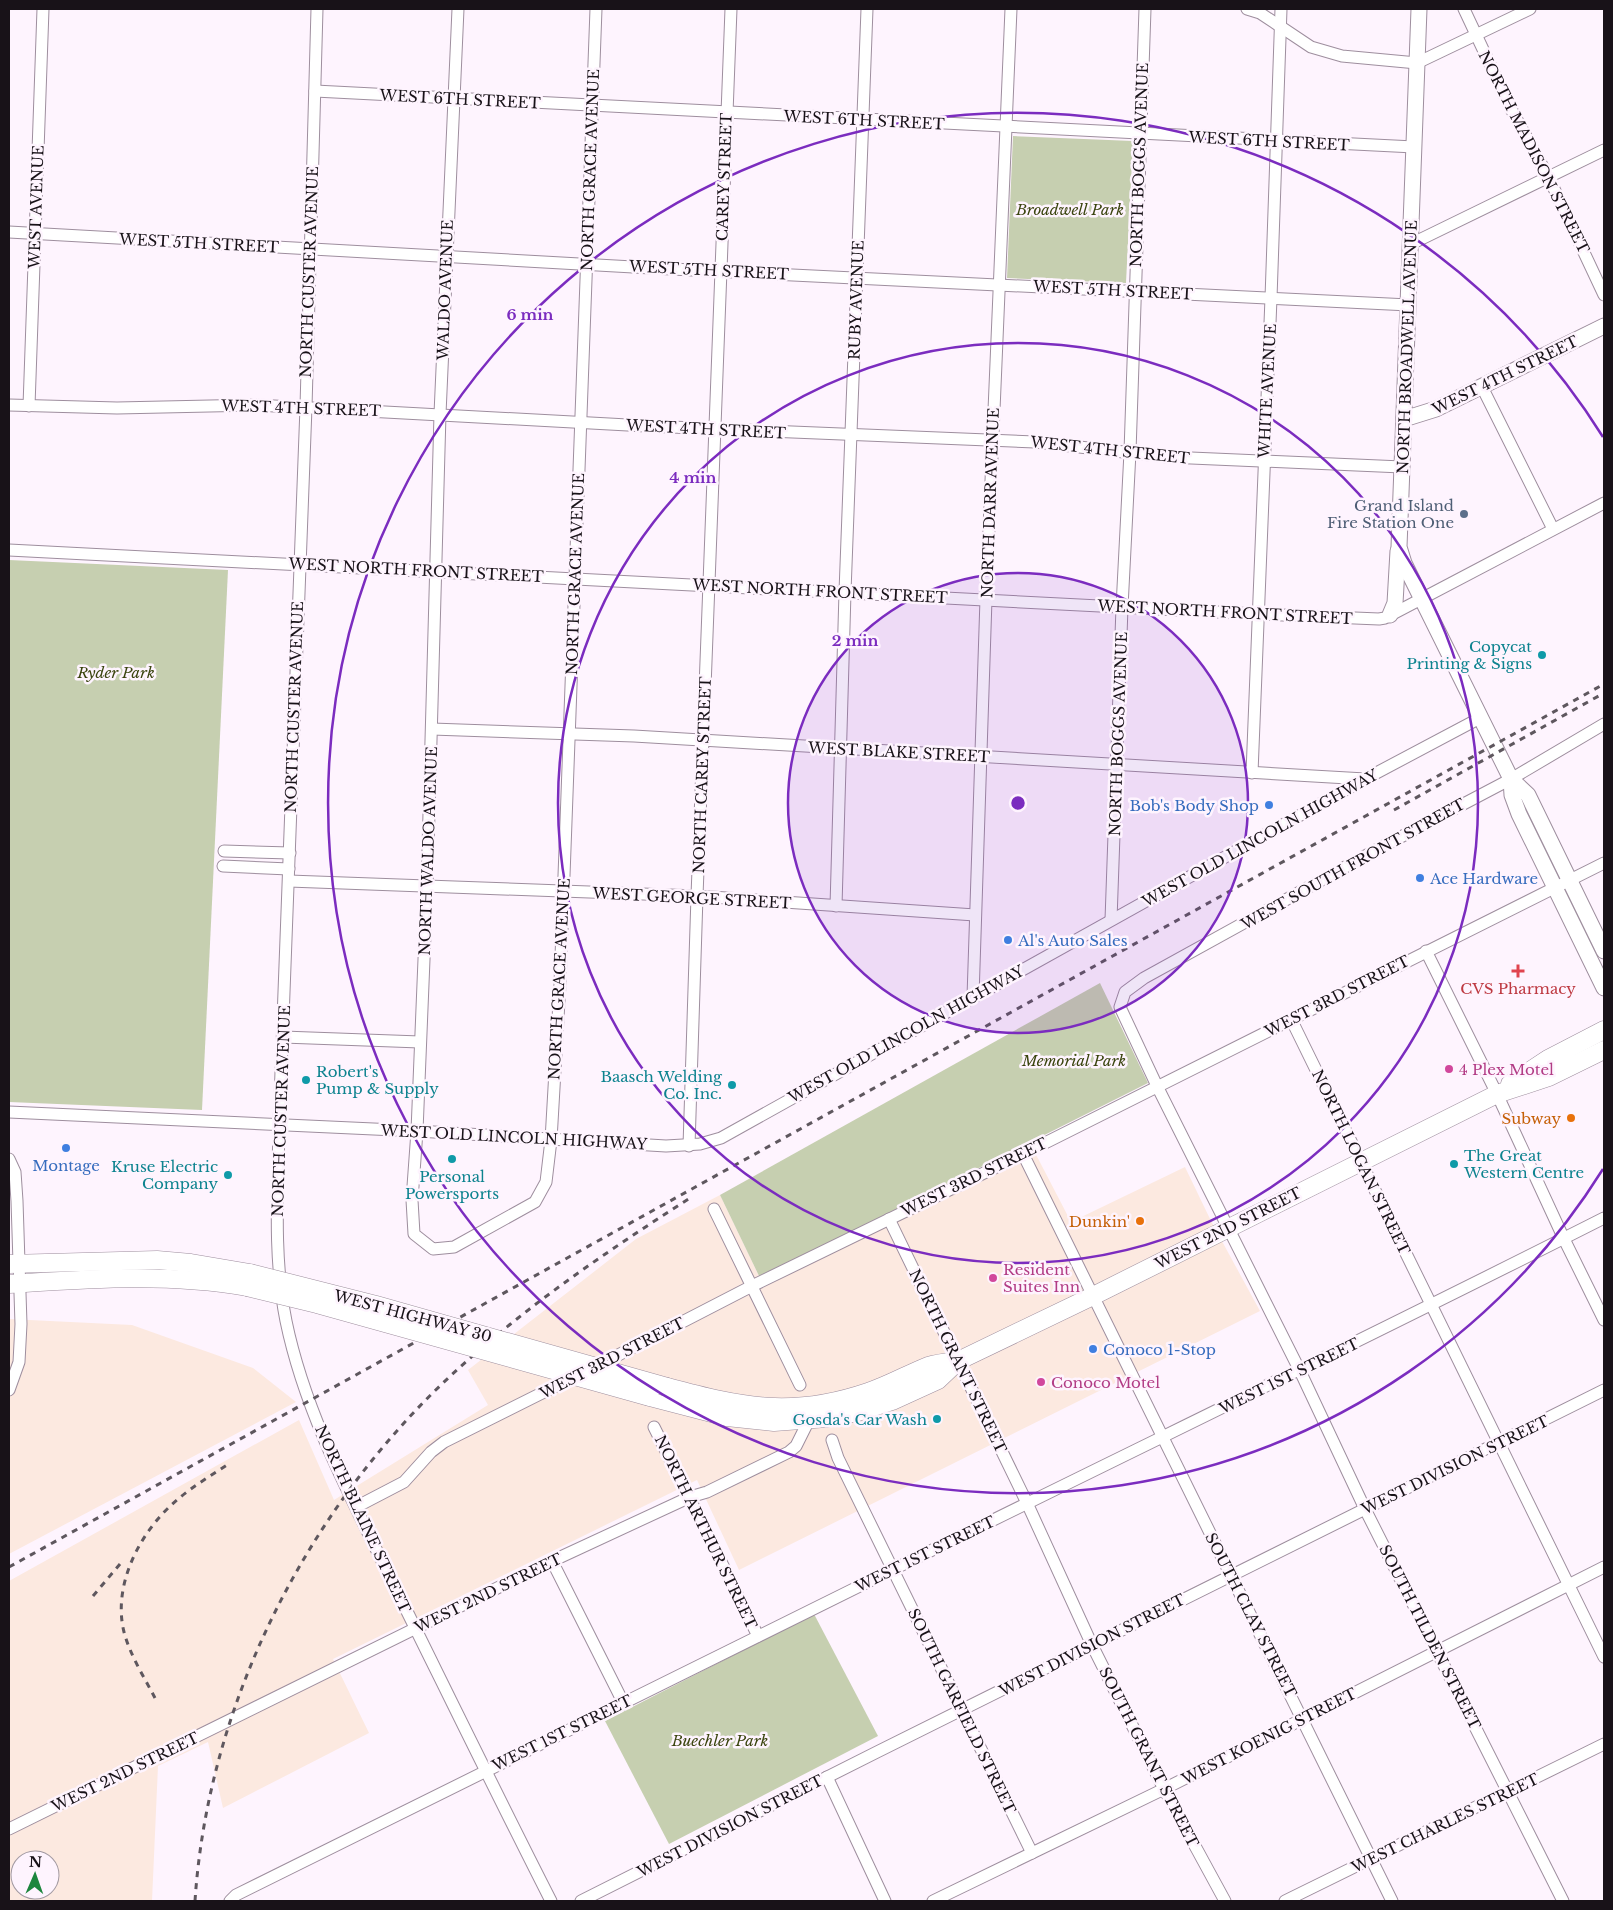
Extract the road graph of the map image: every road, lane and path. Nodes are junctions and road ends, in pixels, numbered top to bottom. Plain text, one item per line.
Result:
1 (43, 9) edge
2 (317, 9) edge
3 (458, 9) edge
4 (596, 9) edge
5 (731, 9) edge
6 (867, 9) edge
7 (1011, 9) edge
8 (1145, 9) edge
9 (1247, 9) edge
10 (1281, 9) edge
11 (1419, 9) edge
12 (1464, 9) edge
13 (1530, 9) edge
14 (1280, 27) junction
15 (1476, 34) junction
16 (1417, 63) junction
17 (315, 91) junction
18 (453, 98) junction
19 (592, 106) junction
20 (726, 113) junction
21 (862, 120) junction
22 (1006, 127) junction
23 (1140, 134) junction
24 (1276, 141) junction
25 (1414, 147) junction
26 (1604, 150) edge
27 (1549, 178) junction
28 (9, 232) edge
29 (35, 234) junction
30 (1411, 244) junction
31 (310, 248) junction
32 (447, 256) junction
33 (587, 264) junction
34 (721, 271) junction
35 (856, 278) junction
36 (999, 285) junction
37 (1135, 291) junction
38 (1604, 294) edge
39 (1271, 298) junction
40 (1409, 305) junction
41 (1604, 326) edge
42 (1482, 387) junction
43 (9, 405) edge
44 (29, 406) junction
45 (306, 408) junction
46 (440, 414) junction
47 (1404, 420) junction
48 (582, 423) junction
49 (715, 430) junction
50 (851, 436) junction
51 (993, 441) junction
52 (1130, 452) junction
53 (1263, 462) junction
54 (1402, 468) junction
55 (1604, 503) edge
56 (1553, 529) junction
57 (1399, 547) junction
58 (9, 550) edge
59 (299, 564) junction
60 (436, 571) junction
61 (576, 578) junction
62 (709, 585) junction
63 (845, 592) junction
64 (1421, 598) junction
65 (986, 599) junction
66 (1122, 607) junction
67 (1257, 614) junction
68 (1390, 615) junction
69 (1480, 718) junction
70 (1604, 724) edge
71 (432, 729) junction
72 (569, 735) junction
73 (703, 740) junction
74 (840, 748) junction
75 (980, 756) junction
76 (1117, 765) junction
77 (1252, 773) junction
78 (1365, 779) junction
79 (1511, 779) junction
80 (224, 850) dead end
81 (290, 854) junction
82 (1604, 863) edge
83 (223, 866) dead end
84 (289, 869) junction
85 (289, 881) junction
86 (1570, 881) junction
87 (427, 886) junction
88 (1554, 888) junction
89 (564, 891) junction
90 (697, 896) junction
91 (836, 906) junction
92 (975, 915) junction
93 (1111, 920) junction
94 (1604, 951) edge
95 (1426, 952) junction
96 (1604, 988) edge
97 (973, 997) junction
98 (1124, 1017) joint
99 (1291, 1019) junction
100 (1604, 1030) edge
101 (283, 1037) junction
102 (420, 1042) junction
103 (1604, 1050) edge
104 (1157, 1086) junction
105 (1497, 1094) junction
106 (9, 1112) edge
107 (279, 1124) junction
108 (416, 1131) junction
109 (551, 1140) junction
110 (689, 1146) junction
111 (1023, 1154) junction
112 (9, 1159) edge
113 (1362, 1161) junction
114 (714, 1209) dead end
115 (1604, 1218) edge
116 (889, 1220) junction
117 (1229, 1227) junction
118 (1564, 1239) junction
119 (14, 1264) edge
120 (249, 1280) junction
121 (15, 1284) edge
122 (752, 1286) junction
123 (1093, 1296) junction
124 (1431, 1306) junction
125 (1604, 1320) edge
126 (958, 1361) junction
127 (1300, 1371) junction
128 (800, 1385) dead end
129 (9, 1390) edge
130 (1604, 1390) edge
131 (309, 1401) joint
132 (810, 1413) junction
133 (654, 1427) dead end
134 (1162, 1438) junction
135 (832, 1440) dead end
136 (1498, 1443) junction
137 (690, 1497) junction
138 (1027, 1503) junction
139 (356, 1507) junction
140 (1365, 1509) junction
141 (552, 1562) junction
142 (1604, 1567) edge
143 (892, 1570) junction
144 (1232, 1575) junction
145 (1568, 1585) junction
146 (415, 1628) junction
147 (758, 1636) junction
148 (1092, 1645) junction
149 (1438, 1650) junction
150 (1604, 1657) edge
151 (624, 1704) junction
152 (962, 1710) junction
153 (1303, 1719) junction
154 (1604, 1744) edge
155 (486, 1770) junction
156 (827, 1777) junction
157 (1164, 1789) junction
158 (1508, 1792) junction
159 (9, 1829) edge
160 (1032, 1853) junction
161 (1371, 1859) junction
162 (230, 1901) edge
163 (551, 1901) edge
164 (581, 1901) edge
165 (885, 1901) edge
166 (933, 1901) edge
167 (1225, 1901) edge
168 (1285, 1901) edge
169 (1392, 1901) edge
170 (1563, 1901) edge

1 - 29 street, WEST AVENUE
2 - 17 street, NORTH CUSTER AVENUE
3 - 18 street, WALDO AVENUE
4 - 19 street, NORTH GRACE AVENUE
5 - 20 street, CAREY STREET
6 - 21 street, RUBY AVENUE
7 - 22 street, NORTH DARR AVENUE
8 - 23 street, NORTH BOGGS AVENUE
9 - 14 street
10 - 14 street, WHITE AVENUE
11 - 16 main road, NORTH BROADWELL AVENUE
12 - 15 street, NORTH MADISON STREET
13 - 15 street
14 - 16 street
14 - 24 street, WHITE AVENUE
15 - 16 street
15 - 27 street, NORTH MADISON STREET
16 - 25 main road, NORTH BROADWELL AVENUE
17 - 18 street, WEST 6TH STREET
17 - 31 street, NORTH CUSTER AVENUE
18 - 19 street, WEST 6TH STREET
18 - 32 street, WALDO AVENUE
19 - 20 street, WEST 6TH STREET
19 - 33 street, NORTH GRACE AVENUE
20 - 21 street, WEST 6TH STREET
20 - 34 street, CAREY STREET
21 - 22 street, WEST 6TH STREET
21 - 35 street, RUBY AVENUE
22 - 23 street, WEST 6TH STREET
22 - 36 street, NORTH DARR AVENUE
23 - 24 street, WEST 6TH STREET
23 - 37 street, NORTH BOGGS AVENUE
24 - 25 street, WEST 6TH STREET
24 - 39 street, WHITE AVENUE
25 - 30 main road, NORTH BROADWELL AVENUE
26 - 27 street
27 - 30 street
27 - 38 street, NORTH MADISON STREET
28 - 29 street, WEST 5TH STREET
29 - 31 street, WEST 5TH STREET
29 - 44 street, WEST AVENUE
30 - 40 main road, NORTH BROADWELL AVENUE
31 - 32 street, WEST 5TH STREET
31 - 45 street, NORTH CUSTER AVENUE
32 - 33 street, WEST 5TH STREET
32 - 46 street, WALDO AVENUE
33 - 34 street, WEST 5TH STREET
33 - 48 street, NORTH GRACE AVENUE
34 - 35 street, WEST 5TH STREET
34 - 49 street, CAREY STREET
35 - 36 street, WEST 5TH STREET
35 - 50 street, RUBY AVENUE
36 - 37 street, WEST 5TH STREET
36 - 51 street, NORTH DARR AVENUE
37 - 39 street, WEST 5TH STREET
37 - 52 street, NORTH BOGGS AVENUE
39 - 40 street, WEST 5TH STREET
39 - 53 street, WHITE AVENUE
40 - 47 main road, NORTH BROADWELL AVENUE
41 - 42 main road, WEST 4TH STREET
42 - 47 main road, WEST 4TH STREET
42 - 56 street
43 - 44 street, WEST 4TH STREET
44 - 45 street, WEST 4TH STREET
45 - 46 street, WEST 4TH STREET
45 - 59 street, NORTH CUSTER AVENUE
46 - 48 street, WEST 4TH STREET
46 - 60 street, WALDO AVENUE
47 - 54 main road, NORTH BROADWELL AVENUE
48 - 49 street, WEST 4TH STREET
48 - 61 street, NORTH GRACE AVENUE
49 - 50 street, WEST 4TH STREET
49 - 62 street, CAREY STREET
50 - 51 street, WEST 4TH STREET
50 - 63 street, RUBY AVENUE
51 - 52 street, WEST 4TH STREET
51 - 65 street, NORTH DARR AVENUE
52 - 53 street, WEST 4TH STREET
52 - 66 street, NORTH BOGGS AVENUE
53 - 54 street, WEST 4TH STREET
53 - 67 street, WHITE AVENUE
54 - 57 main road, NORTH BROADWELL AVENUE
55 - 56 street, WEST NORTH FRONT STREET
56 - 64 street, WEST NORTH FRONT STREET
57 - 64 main road, NORTH BROADWELL AVENUE
57 - 68 main road
58 - 59 street, WEST NORTH FRONT STREET
59 - 60 street, WEST NORTH FRONT STREET
59 - 81 street, NORTH CUSTER AVENUE
60 - 61 street, WEST NORTH FRONT STREET
60 - 71 street, NORTH WALDO AVENUE
61 - 62 street, WEST NORTH FRONT STREET
61 - 72 street, NORTH GRACE AVENUE
62 - 63 street, WEST NORTH FRONT STREET
62 - 73 street, NORTH CAREY STREET
63 - 65 street, WEST NORTH FRONT STREET
63 - 74 street, RUBY AVENUE
64 - 68 street, WEST NORTH FRONT STREET
64 - 69 main road, NORTH BROADWELL AVENUE
65 - 66 street, WEST NORTH FRONT STREET
65 - 75 street, NORTH DARR AVENUE
66 - 67 street, WEST NORTH FRONT STREET
66 - 76 street, NORTH BOGGS AVENUE
67 - 68 street, WEST NORTH FRONT STREET
67 - 77 street, WHITE AVENUE
69 - 78 street, WEST OLD LINCOLN HIGHWAY
69 - 79 main road, NORTH BROADWELL AVENUE
70 - 79 street, WEST SOUTH FRONT STREET
71 - 72 street, WEST BLAKE STREET
71 - 87 street, NORTH WALDO AVENUE
72 - 73 street, WEST BLAKE STREET
72 - 89 street, NORTH GRACE AVENUE
73 - 74 street, WEST BLAKE STREET
73 - 90 street, NORTH CAREY STREET
74 - 75 street, WEST BLAKE STREET
74 - 91 street, RUBY AVENUE
75 - 76 street, WEST BLAKE STREET
75 - 92 street, NORTH DARR AVENUE
76 - 77 street, WEST BLAKE STREET
76 - 93 street, NORTH BOGGS AVENUE
77 - 78 street, WEST BLAKE STREET
78 - 93 street, WEST OLD LINCOLN HIGHWAY
79 - 86 main road, NORTH BROADWELL AVENUE
79 - 88 main road, NORTH BROADWELL AVENUE
79 - 98 street, WEST SOUTH FRONT STREET
80 - 81 street
81 - 84 street, NORTH CUSTER AVENUE
82 - 86 street, WEST 3RD STREET
83 - 84 street
84 - 85 street, NORTH CUSTER AVENUE
85 - 87 street, WEST GEORGE STREET
85 - 101 street, NORTH CUSTER AVENUE
86 - 88 street, WEST 3RD STREET
86 - 94 main road, NORTH BROADWELL AVENUE
87 - 89 street, WEST GEORGE STREET
87 - 102 street, NORTH WALDO AVENUE
88 - 95 street, WEST 3RD STREET
88 - 96 main road, NORTH BROADWELL AVENUE
89 - 90 street, WEST GEORGE STREET
89 - 109 street, NORTH GRACE AVENUE
90 - 91 street, WEST GEORGE STREET
90 - 110 street, NORTH CAREY STREET
91 - 92 street, WEST GEORGE STREET
92 - 97 street, NORTH DARR AVENUE
93 - 97 street, WEST OLD LINCOLN HIGHWAY
95 - 99 street, WEST 3RD STREET
95 - 105 street
97 - 110 street, WEST OLD LINCOLN HIGHWAY
98 - 104 street, SOUTH TILDEN STREET
99 - 104 street, WEST 3RD STREET
99 - 113 street, NORTH LOGAN STREET
100 - 105 highway, WEST 2ND STREET
101 - 102 street
101 - 107 street, NORTH CUSTER AVENUE
102 - 108 street, NORTH WALDO AVENUE
103 - 105 highway, WEST 2ND STREET
104 - 111 street, WEST 3RD STREET
104 - 117 street, SOUTH TILDEN STREET
105 - 113 highway, WEST 2ND STREET
105 - 118 street
106 - 107 street, WEST OLD LINCOLN HIGHWAY
107 - 108 street, WEST OLD LINCOLN HIGHWAY
107 - 131 street, NORTH CUSTER AVENUE
108 - 109 street, WEST OLD LINCOLN HIGHWAY
108 - 109 street, NORTH GRACE AVENUE
109 - 110 street, WEST OLD LINCOLN HIGHWAY
111 - 116 street, WEST 3RD STREET
111 - 123 street, SOUTH CLAY STREET
112 - 119 street
113 - 117 highway, WEST 2ND STREET
113 - 124 street, NORTH LOGAN STREET
114 - 122 street
115 - 118 street, WEST 1ST STREET
116 - 122 street, WEST 3RD STREET
116 - 126 street, NORTH GRANT STREET
117 - 123 highway, WEST 2ND STREET
117 - 127 street, SOUTH TILDEN STREET
118 - 124 street, WEST 1ST STREET
118 - 125 street
119 - 120 highway, WEST HIGHWAY 30
119 - 121 street
120 - 121 highway, WEST HIGHWAY 30
120 - 132 highway, WEST HIGHWAY 30, bridge
120 - 132 highway, WEST HIGHWAY 30, bridge
121 - 129 street
122 - 128 street
122 - 139 street, WEST 3RD STREET
123 - 126 highway, WEST 2ND STREET
123 - 134 street, SOUTH CLAY STREET
124 - 127 street, WEST 1ST STREET
124 - 136 street, NORTH LOGAN STREET
126 - 132 highway, WEST 2ND STREET
126 - 138 street, NORTH GRANT STREET
127 - 134 street, WEST 1ST STREET
127 - 140 street, SOUTH TILDEN STREET
130 - 136 street, WEST DIVISION STREET
131 - 139 street, NORTH BLAINE STREET
132 - 137 street, WEST 2ND STREET
133 - 137 street, NORTH ARTHUR STREET
134 - 138 street, WEST 1ST STREET
134 - 144 street, SOUTH CLAY STREET
135 - 143 street, SOUTH GARFIELD STREET
136 - 140 street, WEST DIVISION STREET
136 - 145 street, NORTH LOGAN STREET
137 - 141 street, WEST 2ND STREET
137 - 147 street, NORTH ARTHUR STREET
138 - 143 street, WEST 1ST STREET
138 - 148 street, SOUTH GRANT STREET
139 - 146 street, NORTH BLAINE STREET
140 - 144 street, WEST DIVISION STREET
140 - 149 street, SOUTH TILDEN STREET
141 - 146 street, WEST 2ND STREET
141 - 151 street
142 - 145 street, WEST KOENIG STREET
143 - 147 street, WEST 1ST STREET
143 - 152 street, SOUTH GARFIELD STREET
144 - 148 street, WEST DIVISION STREET
144 - 153 street, SOUTH CLAY STREET
145 - 149 street, WEST KOENIG STREET
145 - 150 street, NORTH LOGAN STREET
146 - 155 street, NORTH BLAINE STREET
146 - 159 street, WEST 2ND STREET
147 - 151 street, WEST 1ST STREET
148 - 152 street, WEST DIVISION STREET
148 - 157 street, SOUTH GRANT STREET
149 - 153 street, WEST KOENIG STREET
149 - 158 street, SOUTH TILDEN STREET
151 - 155 street, WEST 1ST STREET
152 - 156 street, WEST DIVISION STREET
152 - 160 street, SOUTH GARFIELD STREET
153 - 157 street, WEST KOENIG STREET
153 - 161 street, SOUTH CLAY STREET
154 - 158 street, WEST CHARLES STREET
155 - 162 street, WEST 1ST STREET
155 - 163 street, NORTH BLAINE STREET
156 - 164 street, WEST DIVISION STREET
156 - 165 street
157 - 160 street, WEST KOENIG STREET
157 - 167 street, SOUTH GRANT STREET
158 - 161 street, WEST CHARLES STREET
158 - 170 street, SOUTH TILDEN STREET
160 - 166 street, WEST KOENIG STREET
161 - 168 street, WEST CHARLES STREET
161 - 169 street, SOUTH CLAY STREET

